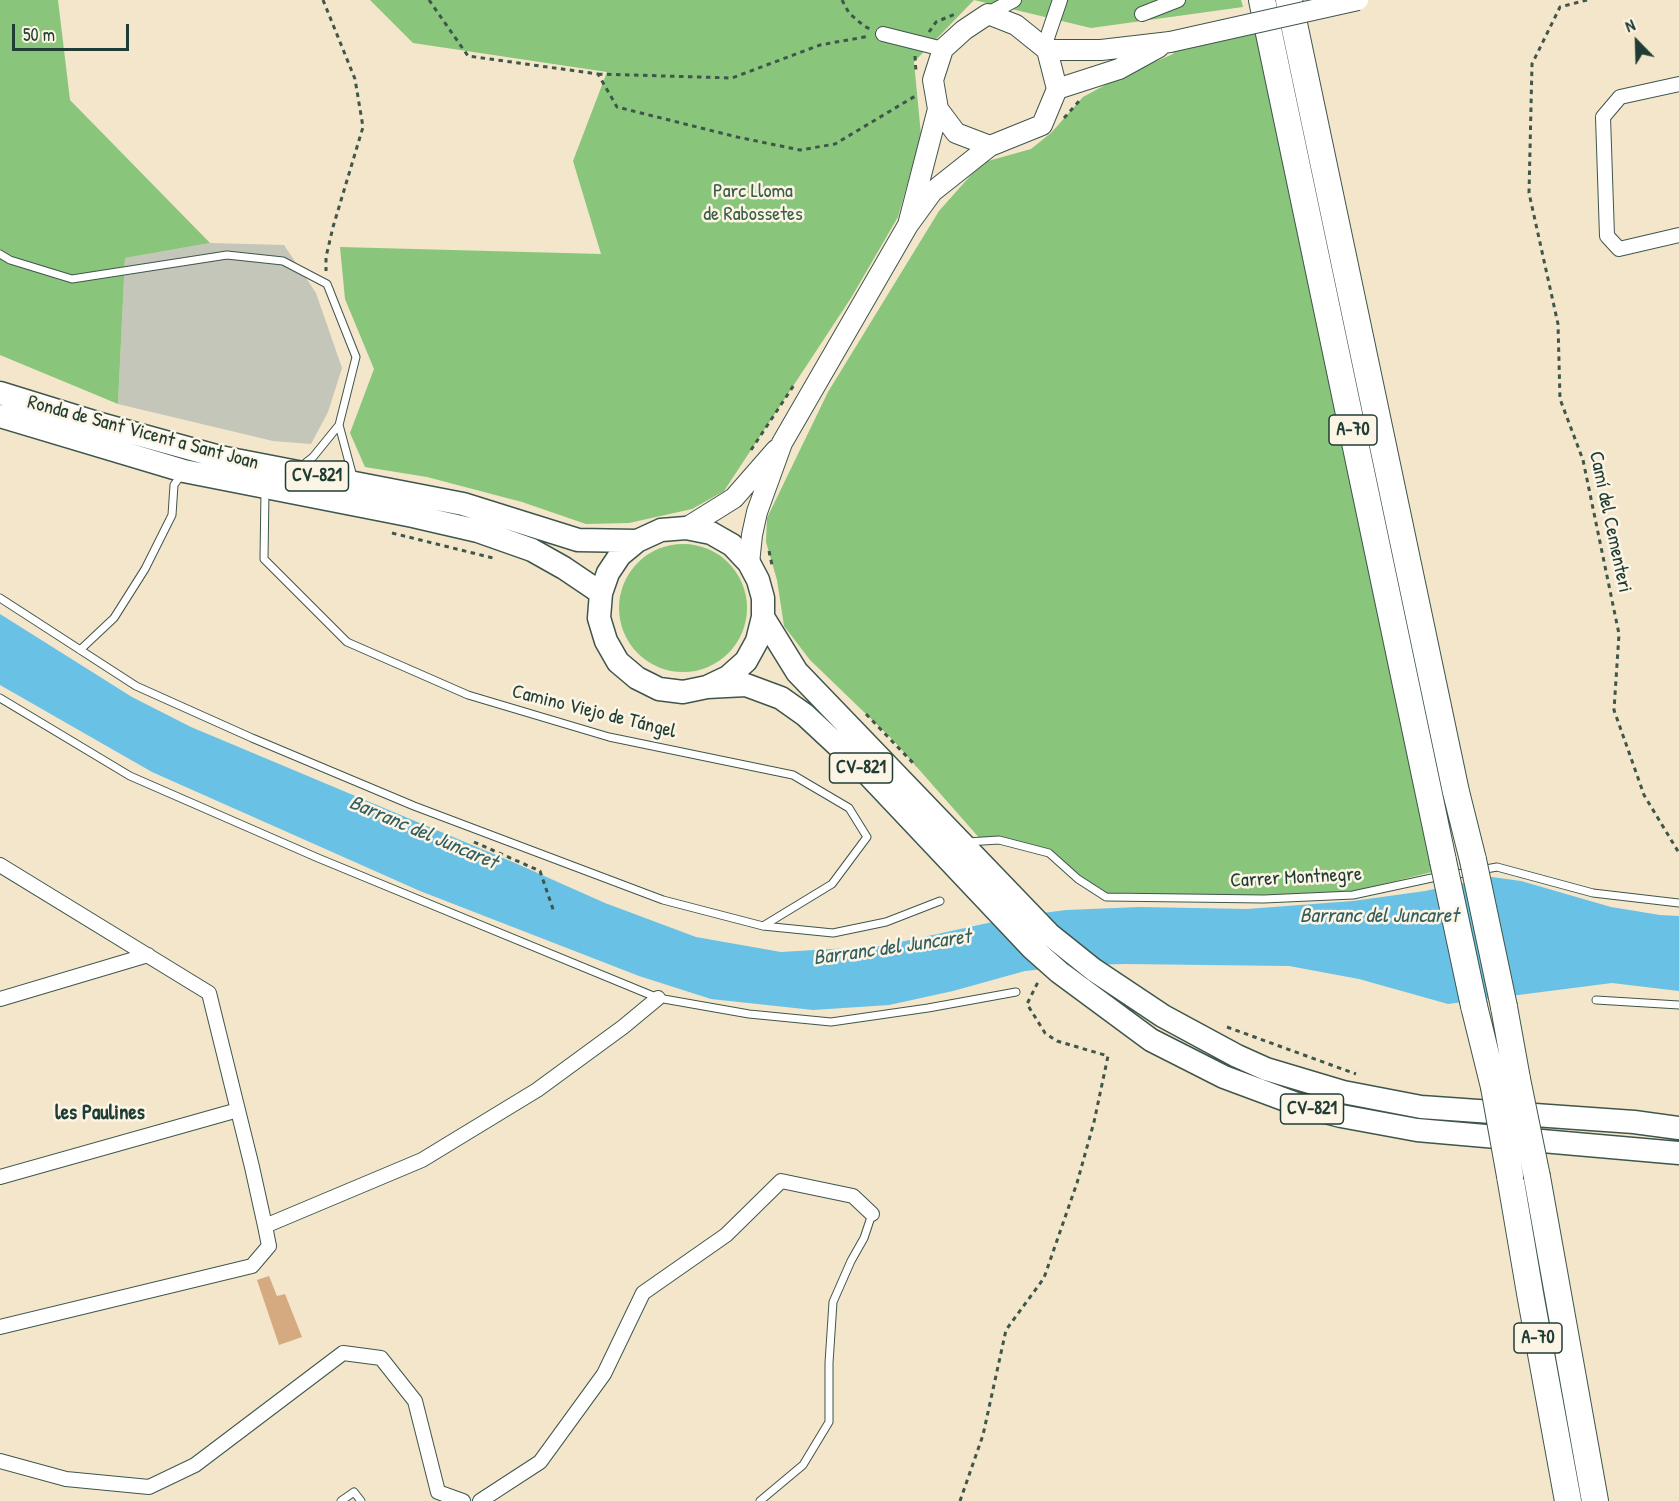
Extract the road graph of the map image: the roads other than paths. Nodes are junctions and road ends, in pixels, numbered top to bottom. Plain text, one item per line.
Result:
1 (1014, 0) edge
2 (1060, 0) edge
3 (1178, 0) edge
4 (1262, 0) edge
5 (1289, 0) edge
6 (1358, 0) edge
7 (988, 14) junction
8 (1142, 14) dead end
9 (883, 34) road end
10 (1170, 42) junction
11 (1046, 49) junction
12 (943, 50) junction
13 (1679, 84) edge
14 (1057, 89) junction
15 (938, 109) junction
16 (990, 146) junction
17 (908, 225) junction
18 (1679, 235) edge
19 (0, 254) edge
20 (0, 393) edge
21 (0, 416) edge
22 (339, 425) junction
23 (782, 443) junction
24 (184, 471) junction
25 (294, 472) junction
26 (355, 483) junction
27 (265, 489) junction
28 (687, 528) junction
29 (637, 541) junction
30 (749, 563) junction
31 (601, 593) junction
32 (0, 598) edge
33 (763, 617) junction
34 (80, 650) junction
35 (707, 687) junction
36 (0, 698) edge
37 (962, 843) junction
38 (0, 865) edge
39 (940, 901) dead end
40 (1679, 903) edge
41 (763, 926) junction
42 (148, 956) junction
43 (1016, 992) dead end
44 (658, 998) junction
45 (0, 999) edge
46 (1596, 999) dead end
47 (1679, 1005) edge
48 (1505, 1083) junction
49 (238, 1110) junction
50 (1679, 1128) edge
51 (1679, 1153) edge
52 (0, 1177) edge
53 (872, 1214) joint
54 (265, 1226) junction
55 (0, 1327) edge
56 (0, 1461) edge
57 (341, 1501) edge
58 (361, 1501) edge
59 (463, 1501) edge
60 (480, 1501) edge
61 (760, 1501) edge
62 (1568, 1501) edge
63 (1595, 1501) edge

1 - 7 street
2 - 11 street
3 - 8 street
4 - 48 highway, A-70, bridge
5 - 48 highway, A-70, bridge
6 - 10 main road, bridge
7 - 11 main road
7 - 12 main road, CV-821
9 - 12 street
10 - 11 main road
10 - 14 main road
11 - 14 main road
12 - 15 main road, CV-821
13 - 18 street
14 - 16 main road, CV-821
15 - 16 main road, CV-821
15 - 17 main road, CV-821
16 - 17 main road, CV-821
17 - 23 main road, CV-821
19 - 22 lane
20 - 25 main road, Ronda de Sant Vicent a Sant Joan / CV-821
21 - 24 main road, Ronda de Sant Vicent a Sant Joan / CV-821
22 - 25 lane
22 - 26 lane
23 - 28 main road, CV-821
23 - 30 main road, CV-821
24 - 27 main road, Ronda de Sant Vicent a Sant Joan / CV-821
24 - 34 lane
25 - 26 main road, Ronda de Sant Vicent a Sant Joan / CV-821
26 - 29 main road, Ronda de Sant Vicent a Sant Joan / CV-821
27 - 31 main road, Ronda de Sant Vicent a Sant Joan / CV-821
27 - 41 lane, Camino Viejo de Tángel
28 - 29 main road, Ronda de Sant Vicent a Sant Joan / CV-821
28 - 30 main road, Ronda de Sant Vicent a Sant Joan / CV-821
29 - 31 main road, Ronda de Sant Vicent a Sant Joan / CV-821
30 - 33 main road, Ronda de Sant Vicent a Sant Joan / CV-821
31 - 35 main road, Ronda de Sant Vicent a Sant Joan / CV-821
32 - 34 lane
33 - 35 main road, Ronda de Sant Vicent a Sant Joan / CV-821
33 - 37 main road, Ronda de Sant Vicent a Sant Joan / CV-821
34 - 41 lane
35 - 51 main road, Ronda de Sant Vicent a Sant Joan / CV-821
36 - 44 lane
37 - 40 lane, Carrer Montnegre
37 - 50 main road, Ronda de Sant Vicent a Sant Joan / CV-821
38 - 42 street
39 - 41 lane
42 - 45 street
42 - 49 street
43 - 44 lane
44 - 54 street
46 - 47 lane
48 - 62 highway, A-70, bridge
48 - 63 highway, A-70, bridge
49 - 52 street
49 - 54 street
53 - 60 street
53 - 61 lane
54 - 55 street
56 - 59 street
57 - 58 lane

